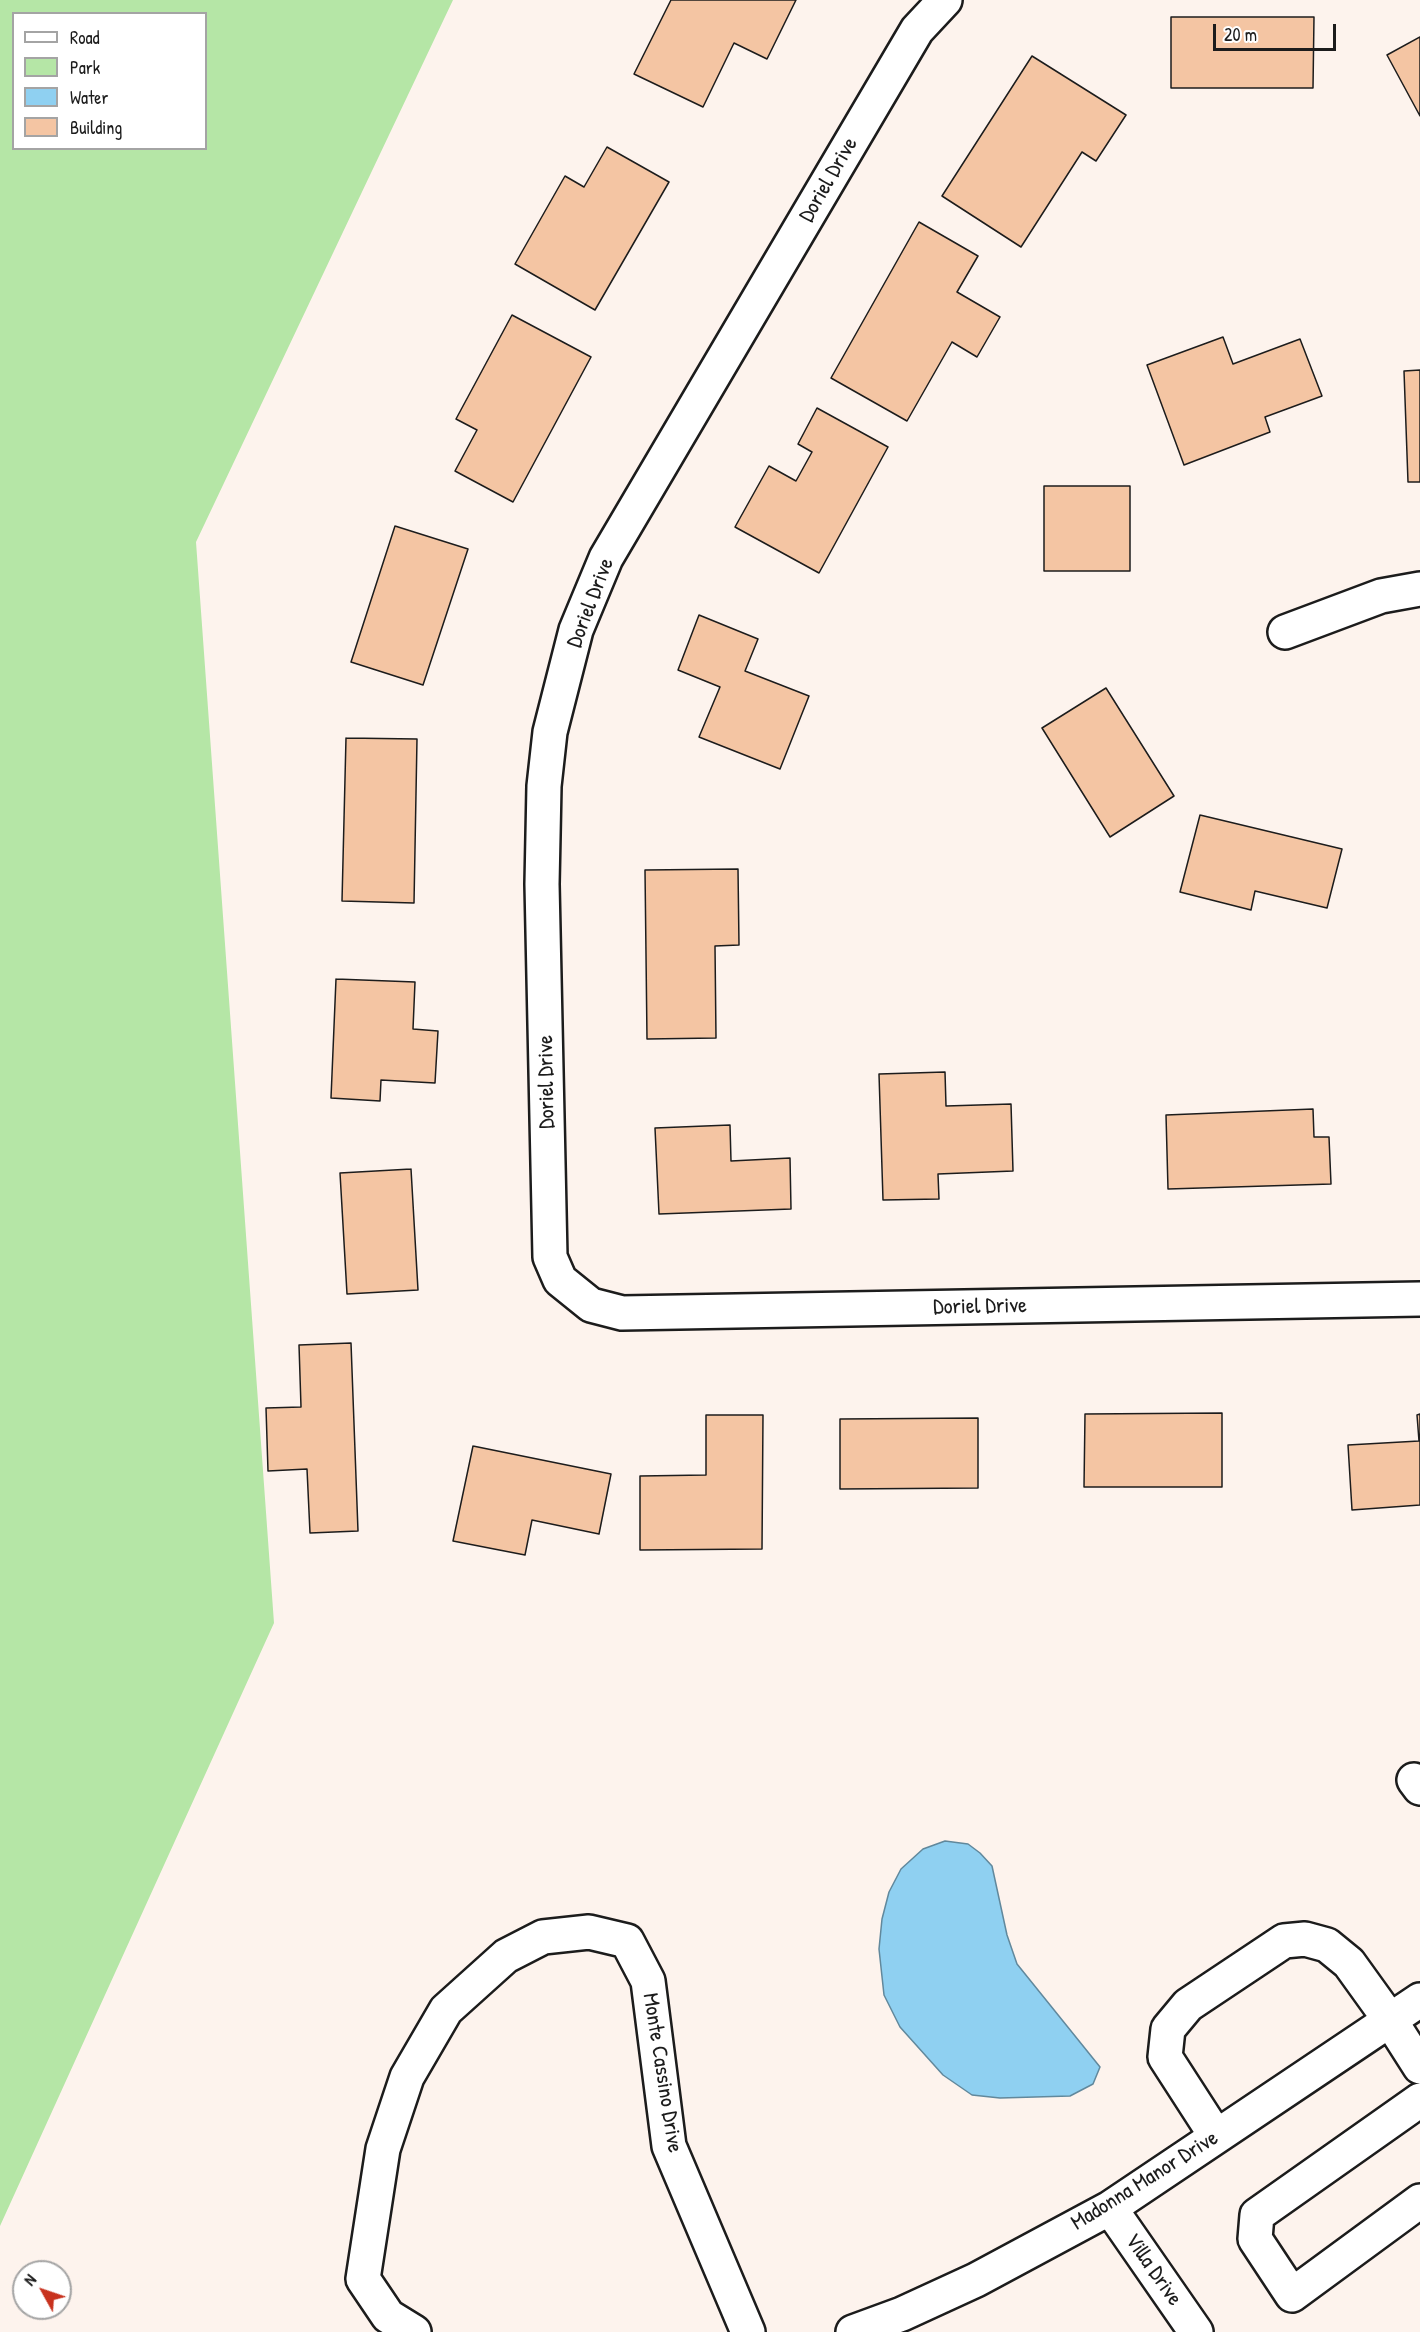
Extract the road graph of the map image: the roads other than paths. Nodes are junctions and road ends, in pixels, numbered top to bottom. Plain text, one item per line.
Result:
1 (945, 0) edge
2 (1420, 589) edge
3 (1285, 632) dead end
4 (1420, 1299) edge
5 (1420, 2000) edge
6 (1390, 2020) junction
7 (1420, 2067) edge
8 (1420, 2100) edge
9 (1216, 2136) junction
10 (1420, 2201) edge
11 (1110, 2208) junction
12 (414, 2332) edge
13 (748, 2332) edge
14 (853, 2332) edge
15 (1196, 2332) edge

1 - 4 street, Doriel Drive
2 - 3 street
5 - 6 street, Madonna Manor Drive
6 - 7 street
6 - 9 street, Madonna Manor Drive
6 - 9 street
8 - 10 street
9 - 11 street, Madonna Manor Drive
11 - 14 street, Madonna Manor Drive
11 - 15 street, Villa Drive
12 - 13 street, Monte Cassino Drive

